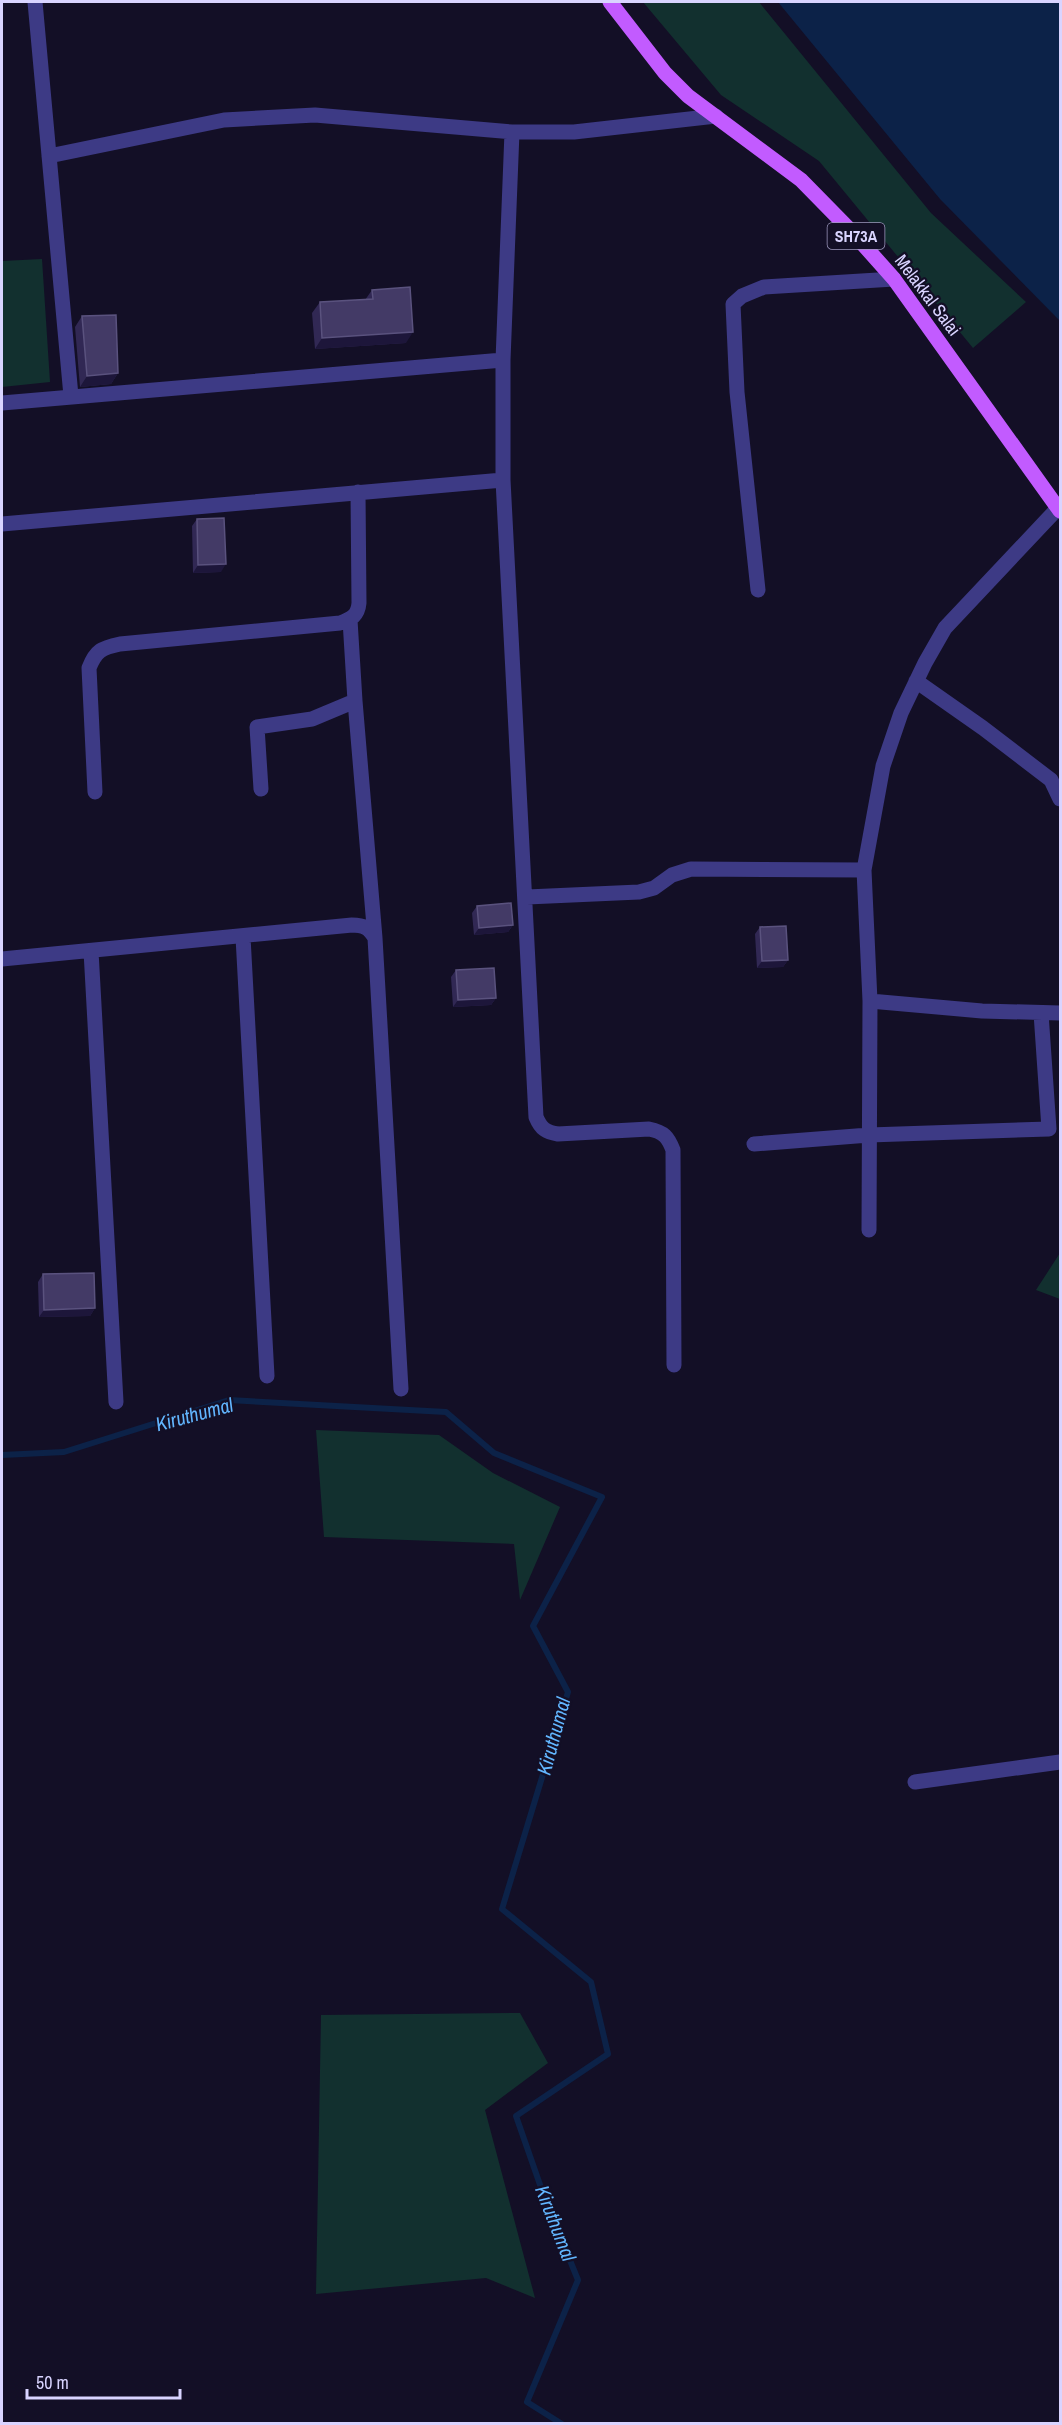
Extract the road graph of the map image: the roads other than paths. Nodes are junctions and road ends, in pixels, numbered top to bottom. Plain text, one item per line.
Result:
1 (35, 2) edge
2 (610, 2) edge
3 (716, 116) junction
4 (512, 132) junction
5 (49, 156) junction
6 (894, 279) junction
7 (503, 360) junction
8 (71, 396) junction
9 (2, 403) edge
10 (503, 480) junction
11 (358, 492) junction
12 (1059, 509) edge
13 (2, 524) edge
14 (758, 590) dead end
15 (350, 620) junction
16 (916, 681) junction
17 (355, 701) junction
18 (261, 789) dead end
19 (95, 792) dead end
20 (1060, 799) edge
21 (864, 870) junction
22 (527, 897) junction
23 (243, 937) junction
24 (375, 938) junction
25 (91, 951) junction
26 (2, 959) edge
27 (870, 1001) junction
28 (1041, 1013) junction
29 (1060, 1013) edge
30 (869, 1135) junction
31 (754, 1144) dead end
32 (869, 1230) dead end
33 (674, 1365) dead end
34 (267, 1376) dead end
35 (401, 1389) dead end
36 (116, 1402) dead end
37 (1060, 1762) edge
38 (915, 1782) dead end

1 - 5 street
2 - 3 main road, Melakkal Salai / SH73A
3 - 4 street
3 - 6 main road, Melakkal Salai / SH73A
4 - 5 street
4 - 7 street
5 - 8 street
6 - 12 main road, Melakkal Salai / SH73A
6 - 14 street
7 - 8 street
7 - 10 street
8 - 9 street
10 - 11 street
10 - 22 street
11 - 13 street
11 - 15 street
12 - 16 street
15 - 17 street
15 - 19 street
16 - 20 street
16 - 21 street
17 - 18 street
17 - 24 street
21 - 22 street
21 - 27 street
22 - 33 street
23 - 24 street
23 - 25 street
23 - 34 street
24 - 35 street
25 - 26 street
25 - 36 street
27 - 28 street
27 - 30 street
28 - 29 street
28 - 30 street
30 - 31 street
30 - 32 street
37 - 38 street

